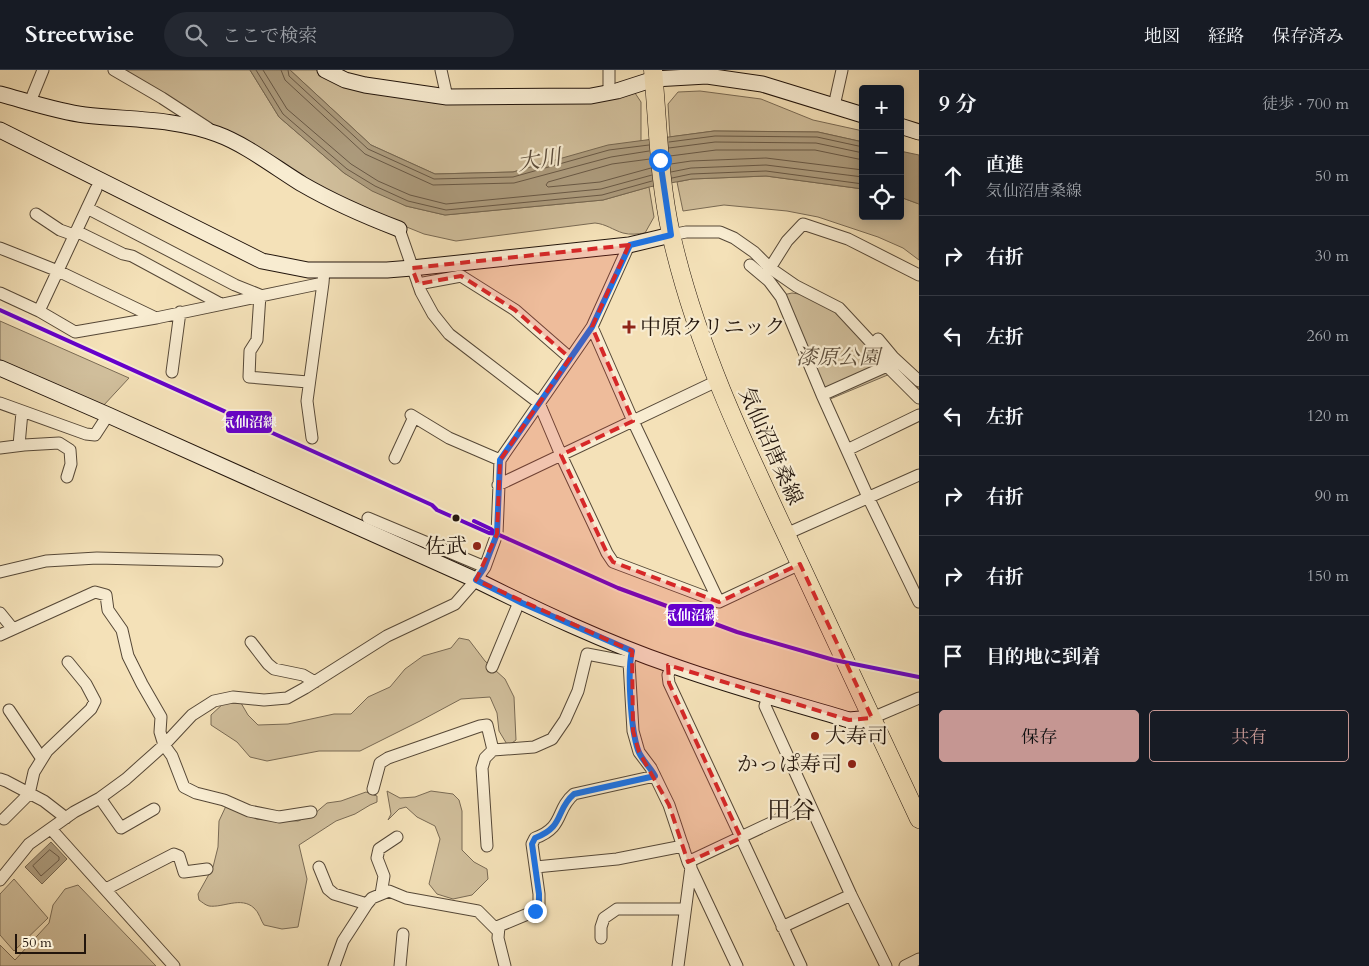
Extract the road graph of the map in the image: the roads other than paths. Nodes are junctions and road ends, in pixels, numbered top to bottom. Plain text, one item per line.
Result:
1 (43, 70) edge
2 (114, 70) edge
3 (327, 70) edge
4 (441, 70) edge
5 (609, 70) edge
6 (842, 70) edge
7 (654, 74) edge
8 (609, 93) junction
9 (0, 94) edge
10 (447, 97) junction
11 (30, 102) junction
12 (834, 106) junction
13 (859, 114) edge
14 (904, 127) edge
15 (0, 130) edge
16 (919, 132) edge
17 (218, 134) junction
18 (96, 189) dead end
19 (87, 208) junction
20 (36, 214) dead end
21 (399, 229) joint
22 (75, 233) junction
23 (671, 235) junction
24 (630, 245) junction
25 (0, 248) edge
26 (750, 265) dead end
27 (412, 268) junction
28 (770, 268) junction
29 (58, 271) junction
30 (919, 275) edge
31 (323, 276) junction
32 (418, 284) junction
33 (0, 293) edge
34 (260, 295) junction
35 (219, 303) junction
36 (38, 310) junction
37 (180, 312) junction
38 (846, 316) junction
39 (156, 318) junction
40 (592, 327) junction
41 (570, 358) junction
42 (887, 366) junction
43 (0, 368) edge
44 (172, 372) dead end
45 (717, 381) junction
46 (919, 381) edge
47 (308, 382) junction
48 (822, 395) junction
49 (919, 398) edge
50 (0, 403) edge
51 (539, 403) junction
52 (22, 412) junction
53 (108, 415) junction
54 (919, 415) edge
55 (633, 421) junction
56 (312, 438) dead end
57 (19, 445) junction
58 (0, 448) edge
59 (847, 450) junction
60 (561, 455) junction
61 (395, 458) dead end
62 (500, 460) junction
63 (919, 475) edge
64 (67, 477) dead end
65 (498, 485) junction
66 (868, 497) junction
67 (368, 518) dead end
68 (786, 534) junction
69 (216, 561) dead end
70 (800, 564) junction
71 (484, 568) junction
72 (0, 572) edge
73 (476, 580) junction
74 (719, 602) junction
75 (919, 602) edge
76 (522, 603) junction
77 (0, 613) edge
78 (13, 629) junction
79 (0, 635) edge
80 (251, 642) dead end
81 (631, 656) junction
82 (68, 662) dead end
83 (672, 666) junction
84 (492, 668) dead end
85 (315, 682) junction
86 (768, 696) junction
87 (919, 698) edge
88 (9, 710) dead end
89 (872, 718) junction
90 (164, 745) junction
91 (493, 750) junction
92 (42, 760) junction
93 (655, 776) junction
94 (0, 779) edge
95 (373, 788) dead end
96 (29, 794) junction
97 (100, 798) junction
98 (809, 804) junction
99 (154, 809) dead end
100 (311, 812) dead end
101 (66, 818) junction
102 (4, 819) dead end
103 (919, 819) edge
104 (51, 828) junction
105 (397, 837) dead end
106 (741, 838) junction
107 (487, 846) dead end
108 (683, 846) junction
109 (690, 865) junction
110 (319, 867) dead end
111 (536, 867) junction
112 (207, 869) dead end
113 (2, 873) edge
114 (106, 890) junction
115 (381, 894) junction
116 (851, 895) junction
117 (367, 904) junction
118 (685, 909) junction
119 (782, 927) junction
120 (498, 931) junction
121 (403, 934) dead end
122 (601, 938) dead end
123 (919, 960) edge
124 (174, 966) edge
125 (334, 966) edge
126 (400, 966) edge
127 (505, 966) edge
128 (678, 966) edge
129 (737, 966) edge
130 (801, 966) edge
131 (886, 966) edge
132 (905, 966) edge

1 - 11 street
2 - 17 street
3 - 10 street
4 - 10 street
5 - 8 street
6 - 12 street
7 - 8 street
7 - 12 street
7 - 23 main road, 気仙沼唐桑線
8 - 10 street
9 - 11 street
11 - 17 street
12 - 13 street
14 - 16 street
15 - 31 street
17 - 21 street
18 - 19 street
19 - 22 street
19 - 34 street
20 - 22 street
21 - 27 street
22 - 29 street
22 - 35 street
23 - 24 street
23 - 28 street
23 - 45 main road, 気仙沼唐桑線
24 - 27 street
24 - 40 street
25 - 29 street
26 - 48 street
27 - 31 street
27 - 32 street
28 - 30 street
28 - 38 street
29 - 36 street
29 - 39 street
31 - 34 street
31 - 47 street
32 - 41 street
32 - 51 street
33 - 36 street
34 - 35 street
34 - 47 street
35 - 37 street
36 - 39 street
37 - 39 street
37 - 44 street
38 - 42 street
38 - 46 street
40 - 41 street
40 - 55 street
41 - 51 street
42 - 48 street
42 - 49 street
43 - 53 street
45 - 55 street
45 - 68 main road, 気仙沼唐桑線
47 - 56 street
48 - 59 street
50 - 52 street
51 - 60 street
51 - 62 street
52 - 53 street
52 - 57 street
53 - 73 street
54 - 59 street
55 - 60 street
55 - 74 street
57 - 58 street
57 - 64 street
59 - 66 street
60 - 65 street
60 - 74 street
61 - 62 street
62 - 65 street
63 - 66 street
65 - 71 street
66 - 68 street
66 - 75 street
67 - 71 street
68 - 70 main road, 気仙沼唐桑線
69 - 72 street
70 - 74 street
70 - 89 main road, 気仙沼唐桑線
71 - 73 street
73 - 76 street
73 - 85 street
76 - 81 street
76 - 84 street
77 - 78 street
78 - 79 street
78 - 90 street
80 - 85 street
81 - 83 street
81 - 91 street
81 - 93 street
82 - 92 street
83 - 86 street
83 - 106 street
85 - 90 street
86 - 89 street
86 - 98 street
87 - 89 street
88 - 92 street
89 - 103 main road, 気仙沼唐桑線
90 - 97 street
90 - 100 street
91 - 95 street
91 - 107 street
92 - 96 street
93 - 108 street
93 - 111 street
94 - 96 street
96 - 101 street
96 - 102 street
97 - 99 street
97 - 101 street
98 - 106 street
98 - 116 street
101 - 104 street
104 - 113 street
104 - 114 street
105 - 115 street
106 - 109 street
106 - 119 street
108 - 109 street
108 - 111 street
109 - 118 street
109 - 129 street
110 - 117 street
111 - 120 street
112 - 114 street
114 - 124 street
115 - 117 street
115 - 120 street
116 - 119 street
116 - 131 street
117 - 125 street
118 - 122 street
118 - 128 street
119 - 130 street
120 - 127 street
121 - 126 street
123 - 132 street

